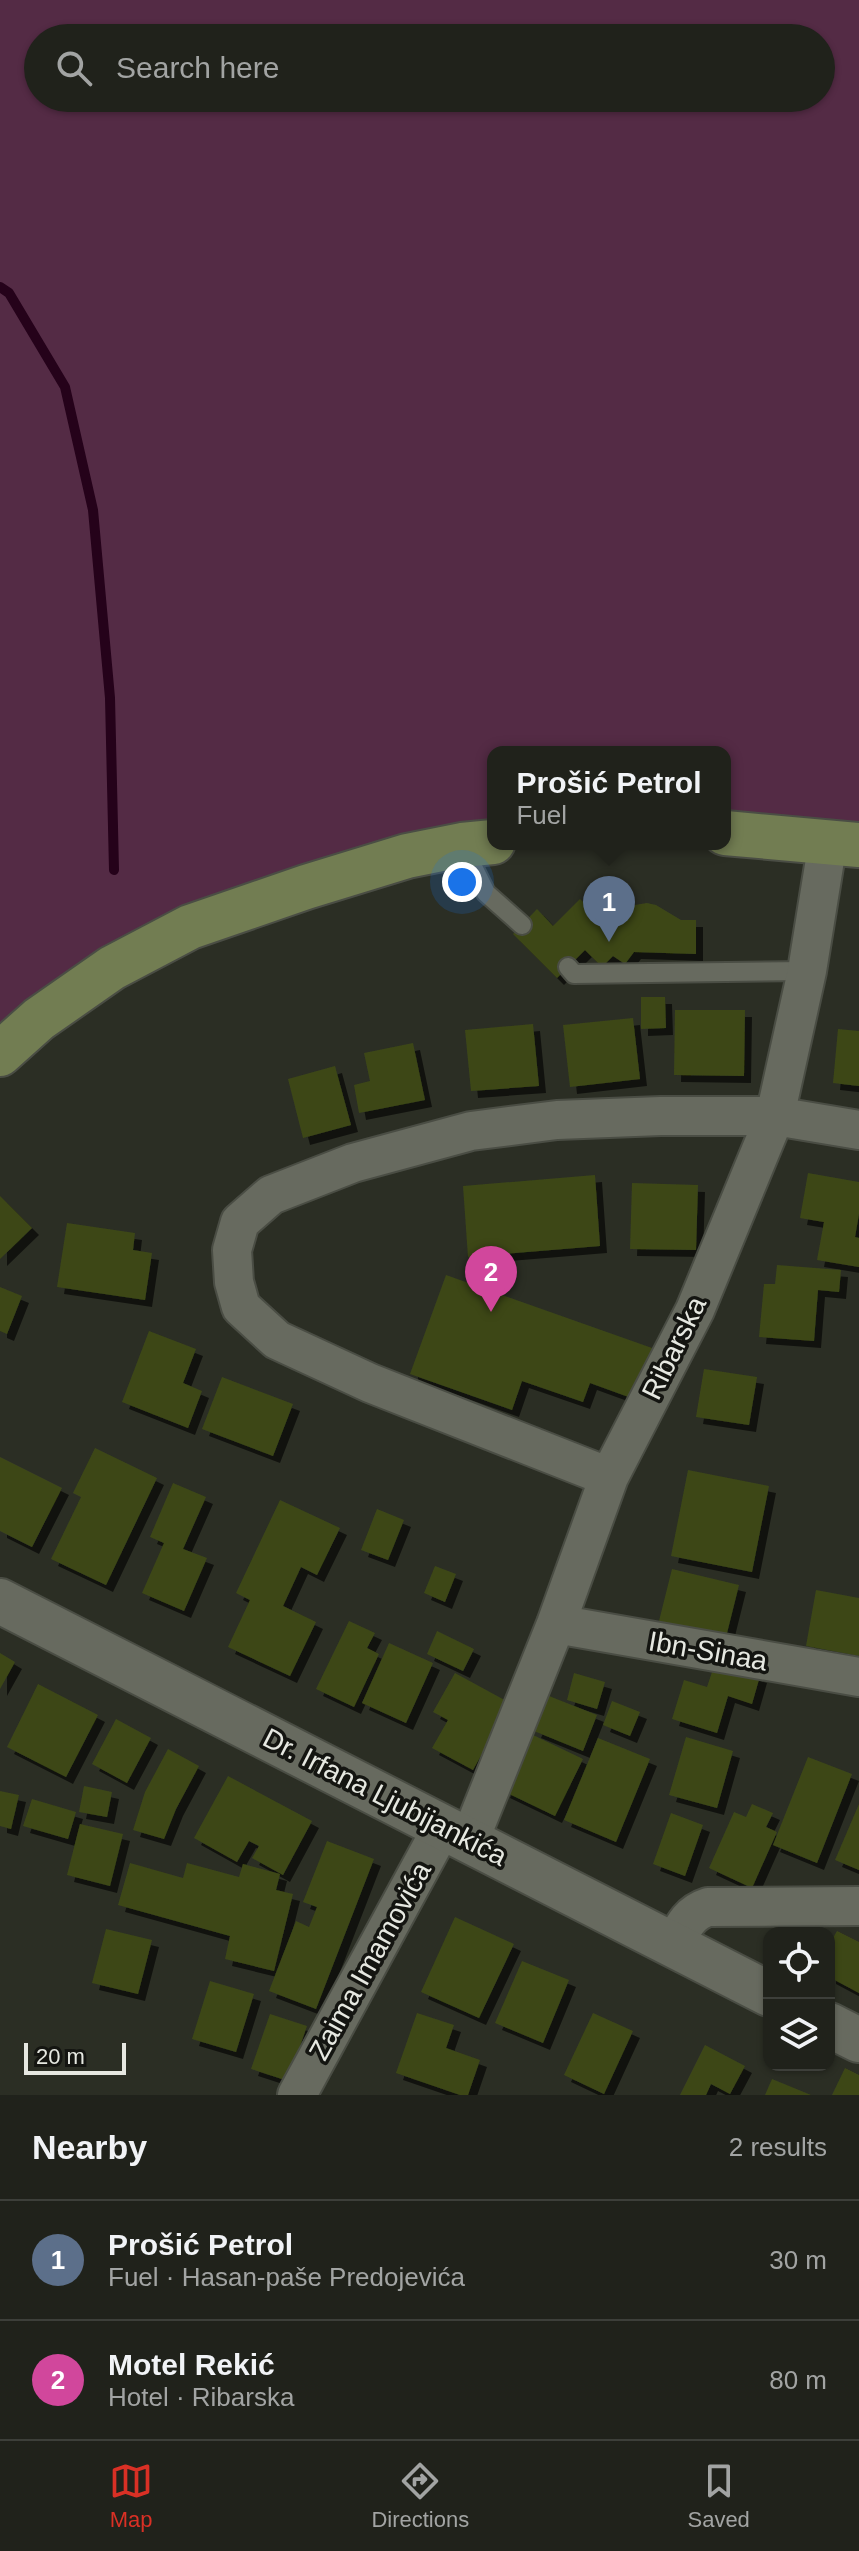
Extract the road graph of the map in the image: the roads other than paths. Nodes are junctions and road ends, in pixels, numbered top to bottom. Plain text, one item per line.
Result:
1 (731, 834) edge
2 (477, 843) edge
3 (844, 843) edge
4 (522, 925) dead end
5 (568, 967) dead end
6 (807, 971) junction
7 (0, 1054) edge
8 (775, 1116) junction
9 (859, 1130) edge
10 (609, 1477) junction
11 (0, 1601) edge
12 (556, 1624) junction
13 (859, 1677) edge
14 (456, 1833) junction
15 (859, 1906) edge
16 (674, 1944) junction
17 (763, 1991) edge
18 (835, 2028) edge
19 (859, 2040) edge
20 (297, 2095) edge

1 - 3 main road
2 - 4 lane
2 - 7 main road
3 - 6 street, Ribarska
5 - 6 lane
6 - 8 street, Ribarska
8 - 9 street
8 - 10 street, Ribarska
8 - 10 street
10 - 12 street, Ribarska
11 - 14 main road, Dr. Irfana Ljubijankića
12 - 13 street, Ibn-Sinaa
12 - 14 street, Ribarska
14 - 16 main road, Dr. Irfana Ljubijankića
14 - 20 street, Zaima Imamovića
15 - 16 street
16 - 17 main road, Dr. Irfana Ljubijankića
18 - 19 main road

